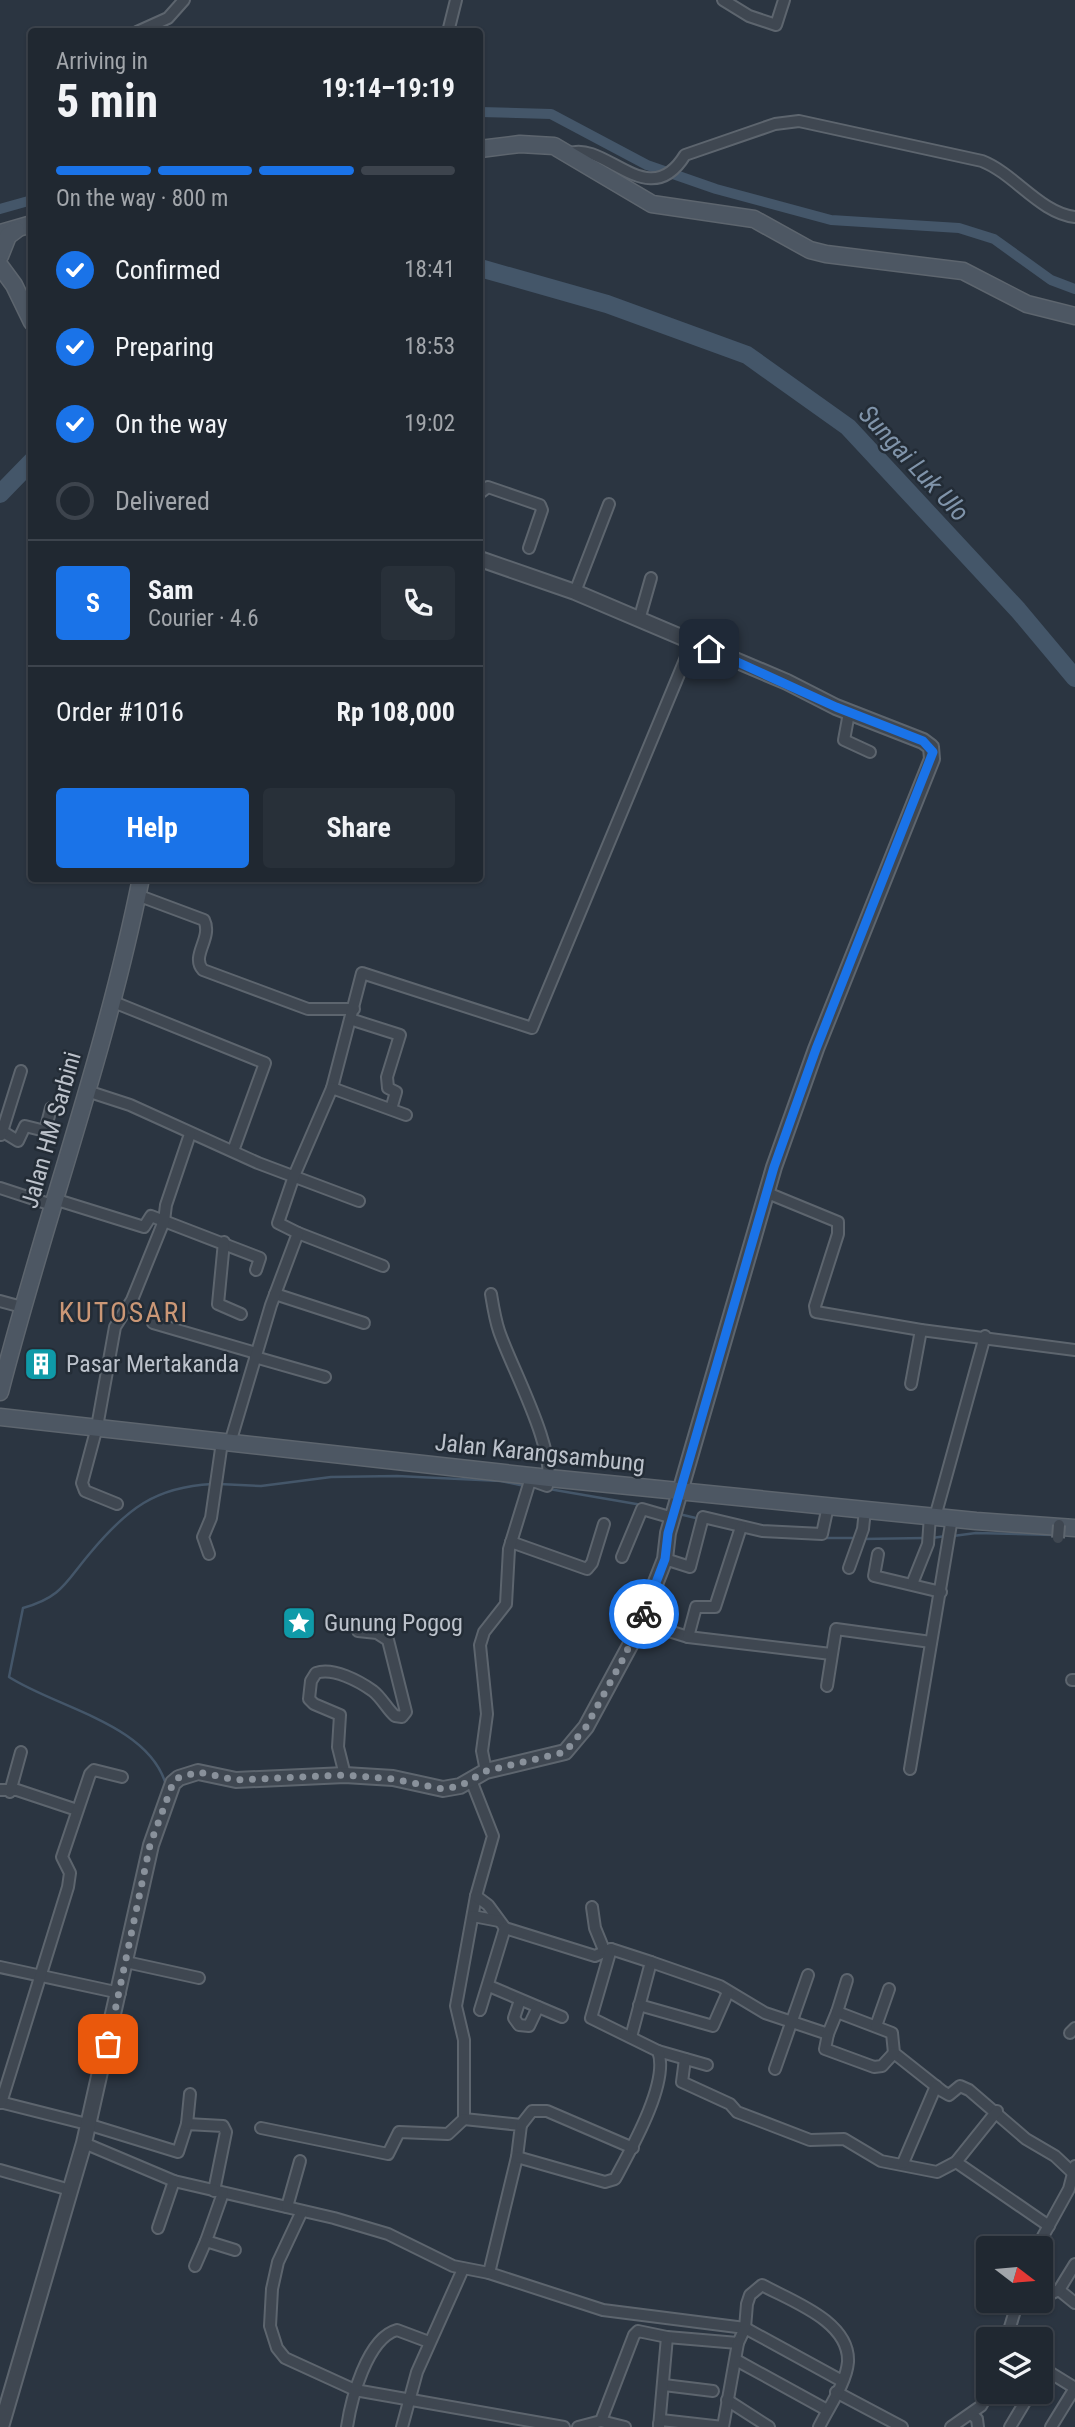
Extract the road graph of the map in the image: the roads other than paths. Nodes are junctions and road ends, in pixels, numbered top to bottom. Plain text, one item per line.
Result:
1 (184, 0) edge
2 (457, 0) edge
3 (723, 0) edge
4 (783, 0) edge
5 (146, 28) edge
6 (449, 28) edge
7 (483, 149) edge
8 (570, 153) junction
9 (1075, 216) edge
10 (16, 229) edge
11 (0, 256) edge
12 (0, 266) edge
13 (28, 314) edge
14 (1075, 316) edge
15 (483, 491) edge
16 (609, 504) dead end
17 (529, 548) dead end
18 (483, 560) edge
19 (651, 578) dead end
20 (575, 592) junction
21 (639, 620) junction
22 (692, 643) junction
23 (849, 713) junction
24 (870, 752) dead end
25 (139, 887) edge
26 (111, 1001) junction
27 (353, 1014) junction
28 (21, 1071) dead end
29 (332, 1088) junction
30 (87, 1091) junction
31 (6, 1099) edge
32 (51, 1108) dead end
33 (391, 1110) junction
34 (406, 1115) dead end
35 (1, 1133) edge
36 (190, 1134) junction
37 (233, 1151) junction
38 (294, 1176) junction
39 (0, 1188) edge
40 (765, 1192) junction
41 (359, 1201) dead end
42 (53, 1202) junction
43 (164, 1221) junction
44 (299, 1233) junction
45 (224, 1242) junction
46 (383, 1266) dead end
47 (256, 1270) dead end
48 (275, 1294) junction
49 (491, 1294) dead end
50 (0, 1301) edge
51 (22, 1307) junction
52 (241, 1314) dead end
53 (153, 1323) dead end
54 (364, 1323) dead end
55 (921, 1330) junction
56 (985, 1336) junction
57 (1075, 1349) edge
58 (256, 1355) junction
59 (325, 1377) dead end
60 (911, 1384) dead end
61 (0, 1392) edge
62 (0, 1417) edge
63 (97, 1427) junction
64 (226, 1442) junction
65 (549, 1478) junction
66 (680, 1491) junction
67 (117, 1504) dead end
68 (828, 1506) junction
69 (865, 1510) junction
70 (674, 1514) junction
71 (604, 1524) dead end
72 (941, 1526) junction
73 (740, 1527) junction
74 (1062, 1529) edge
75 (511, 1542) junction
76 (209, 1554) dead end
77 (878, 1554) dead end
78 (622, 1557) dead end
79 (665, 1559) junction
80 (849, 1568) dead end
81 (912, 1584) junction
82 (941, 1592) junction
83 (640, 1622) junction
84 (358, 1630) dead end
85 (688, 1637) junction
86 (931, 1642) junction
87 (831, 1654) junction
88 (827, 1686) dead end
89 (21, 1752) dead end
90 (910, 1769) dead end
91 (486, 1771) junction
92 (345, 1775) junction
93 (122, 1777) dead end
94 (471, 1780) junction
95 (5, 1791) edge
96 (77, 1810) junction
97 (476, 1896) junction
98 (592, 1907) dead end
99 (473, 1916) junction
100 (502, 1925) junction
101 (607, 1950) junction
102 (125, 1962) junction
103 (652, 1962) junction
104 (0, 1967) edge
105 (808, 1975) dead end
106 (42, 1976) junction
107 (199, 1978) dead end
108 (847, 1980) dead end
109 (489, 1986) junction
110 (889, 1989) dead end
111 (115, 1992) junction
112 (728, 1992) junction
113 (520, 2000) junction
114 (639, 2005) junction
115 (538, 2007) junction
116 (480, 2010) dead end
117 (837, 2012) junction
118 (562, 2017) dead end
119 (790, 2019) junction
120 (876, 2026) junction
121 (828, 2034) junction
122 (631, 2037) junction
123 (657, 2051) junction
124 (894, 2053) junction
125 (685, 2059) junction
126 (707, 2065) dead end
127 (775, 2069) dead end
128 (936, 2086) junction
129 (190, 2094) dead end
130 (1, 2102) edge
131 (997, 2111) junction
132 (464, 2119) junction
133 (82, 2122) junction
134 (187, 2124) junction
135 (521, 2125) junction
136 (261, 2128) dead end
137 (84, 2143) junction
138 (633, 2148) junction
139 (517, 2157) junction
140 (300, 2161) dead end
141 (956, 2162) junction
142 (903, 2163) junction
143 (1074, 2169) edge
144 (0, 2170) edge
145 (174, 2181) junction
146 (70, 2190) junction
147 (218, 2192) junction
148 (287, 2207) junction
149 (302, 2211) junction
150 (1049, 2226) junction
151 (158, 2228) dead end
152 (1043, 2236) edge
153 (206, 2241) junction
154 (235, 2250) dead end
155 (1075, 2264) edge
156 (195, 2266) dead end
157 (463, 2269) junction
158 (489, 2273) junction
159 (1059, 2290) junction
160 (1054, 2292) edge
161 (1075, 2303) edge
162 (746, 2328) junction
163 (667, 2337) junction
164 (429, 2342) junction
165 (738, 2343) junction
166 (736, 2360) junction
167 (1053, 2376) edge
168 (664, 2385) junction
169 (839, 2387) junction
170 (1075, 2388) edge
171 (355, 2390) junction
172 (713, 2391) dead end
173 (727, 2400) junction
174 (408, 2402) junction
175 (979, 2404) edge
176 (1024, 2404) edge
177 (827, 2410) junction
178 (971, 2414) junction
179 (877, 2416) junction
180 (601, 2421) junction
181 (660, 2423) edge
182 (1055, 2425) edge
183 (1, 2427) edge
184 (347, 2427) edge
185 (402, 2427) edge
186 (564, 2427) edge
187 (578, 2427) edge
188 (625, 2427) edge
189 (723, 2427) edge
190 (769, 2427) edge
191 (818, 2427) edge
192 (871, 2427) edge
193 (902, 2427) edge
194 (951, 2427) edge
195 (978, 2427) edge
196 (1010, 2427) edge

1 - 5 street
2 - 6 street
3 - 4 street
7 - 8 main road
8 - 9 street
8 - 14 main road
10 - 11 main road
12 - 13 main road
15 - 17 street
16 - 20 street
18 - 20 street
19 - 21 street
20 - 21 street
21 - 22 street
22 - 23 street
22 - 27 street
23 - 24 street
23 - 40 street
25 - 26 main road, Jalan HM Sarbini
25 - 27 street
26 - 30 main road, Jalan HM Sarbini
26 - 37 street
27 - 29 street
27 - 33 street
28 - 31 street
29 - 33 street
29 - 38 street
30 - 36 street
30 - 42 main road, Jalan HM Sarbini
31 - 35 street
32 - 35 street
33 - 34 street
36 - 37 street
36 - 43 street
37 - 38 street
38 - 41 street
38 - 44 street
39 - 42 street
40 - 55 street
40 - 66 street
42 - 43 street
42 - 51 main road, Jalan HM Sarbini
43 - 45 street
43 - 63 street
44 - 46 street
44 - 48 street
45 - 47 street
45 - 52 street
48 - 54 street
48 - 58 street
49 - 65 street
50 - 51 street
51 - 61 main road, Jalan HM Sarbini
53 - 58 street
55 - 56 street
55 - 60 street
56 - 57 street
56 - 72 street
58 - 59 street
58 - 64 street
62 - 63 main road, Jalan Karangsambung
63 - 64 main road, Jalan Karangsambung
63 - 67 street
64 - 65 main road, Jalan Karangsambung
64 - 76 street
65 - 66 main road, Jalan Karangsambung
65 - 75 street
66 - 68 main road, Jalan Karangsambung
66 - 70 street
68 - 69 main road, Jalan Karangsambung
68 - 73 street
69 - 72 main road, Jalan Karangsambung
69 - 80 street
70 - 78 street
70 - 79 street
71 - 75 street
72 - 74 main road, Jalan Karangsambung
72 - 81 street
72 - 82 street
73 - 79 street
73 - 85 street
75 - 91 street
77 - 81 street
79 - 83 street
81 - 82 street
82 - 86 street
83 - 85 street
83 - 91 street
84 - 92 street
85 - 87 street
86 - 87 street
86 - 90 street
87 - 88 street
89 - 95 street
91 - 94 street
92 - 94 street
92 - 102 street
93 - 96 street
94 - 97 street
95 - 96 street
96 - 106 street
97 - 99 street
97 - 100 street
98 - 101 street
99 - 100 street
99 - 132 street
100 - 101 street
100 - 109 street
101 - 103 street
101 - 122 street
102 - 107 street
102 - 111 street
103 - 112 street
103 - 114 street
104 - 106 street
105 - 119 street
106 - 111 street
106 - 130 street
108 - 117 street
109 - 113 street
109 - 116 street
110 - 120 street
111 - 133 street
112 - 114 street
112 - 119 street
113 - 115 street
113 - 115 street
114 - 122 street
115 - 118 street
117 - 120 street
117 - 121 street
119 - 121 street
119 - 127 street
120 - 124 street
121 - 124 street
122 - 123 street
123 - 125 street
123 - 138 street
124 - 128 street
125 - 126 street
125 - 142 street
128 - 131 street
128 - 142 street
129 - 134 street
130 - 133 street
131 - 141 street
131 - 143 street
132 - 135 street
132 - 136 street
133 - 134 street
133 - 137 street
134 - 147 street
135 - 138 street
135 - 139 street
137 - 145 street
137 - 146 street
138 - 139 street
139 - 158 street
140 - 148 street
141 - 142 street
141 - 150 street
143 - 150 street
144 - 146 street
145 - 147 street
145 - 151 street
146 - 183 street
147 - 148 street
147 - 153 street
148 - 149 street
149 - 157 street
149 - 171 street
150 - 152 street
153 - 154 street
153 - 156 street
155 - 159 street
157 - 158 street
157 - 164 street
158 - 162 street
159 - 160 street
159 - 161 street
162 - 165 street
162 - 169 street
162 - 169 street
163 - 165 street
163 - 168 street
163 - 180 street
164 - 171 street
164 - 174 street
165 - 166 street
166 - 173 street
166 - 177 street
167 - 170 street
168 - 172 street
168 - 181 street
169 - 177 street
169 - 179 street
170 - 182 street
171 - 174 street
171 - 184 street
173 - 189 street
173 - 190 street
174 - 185 street
174 - 186 street
175 - 178 street
176 - 196 street
177 - 191 street
178 - 194 street
178 - 195 street
179 - 192 street
179 - 193 street
180 - 187 street
180 - 188 street
181 - 189 street

